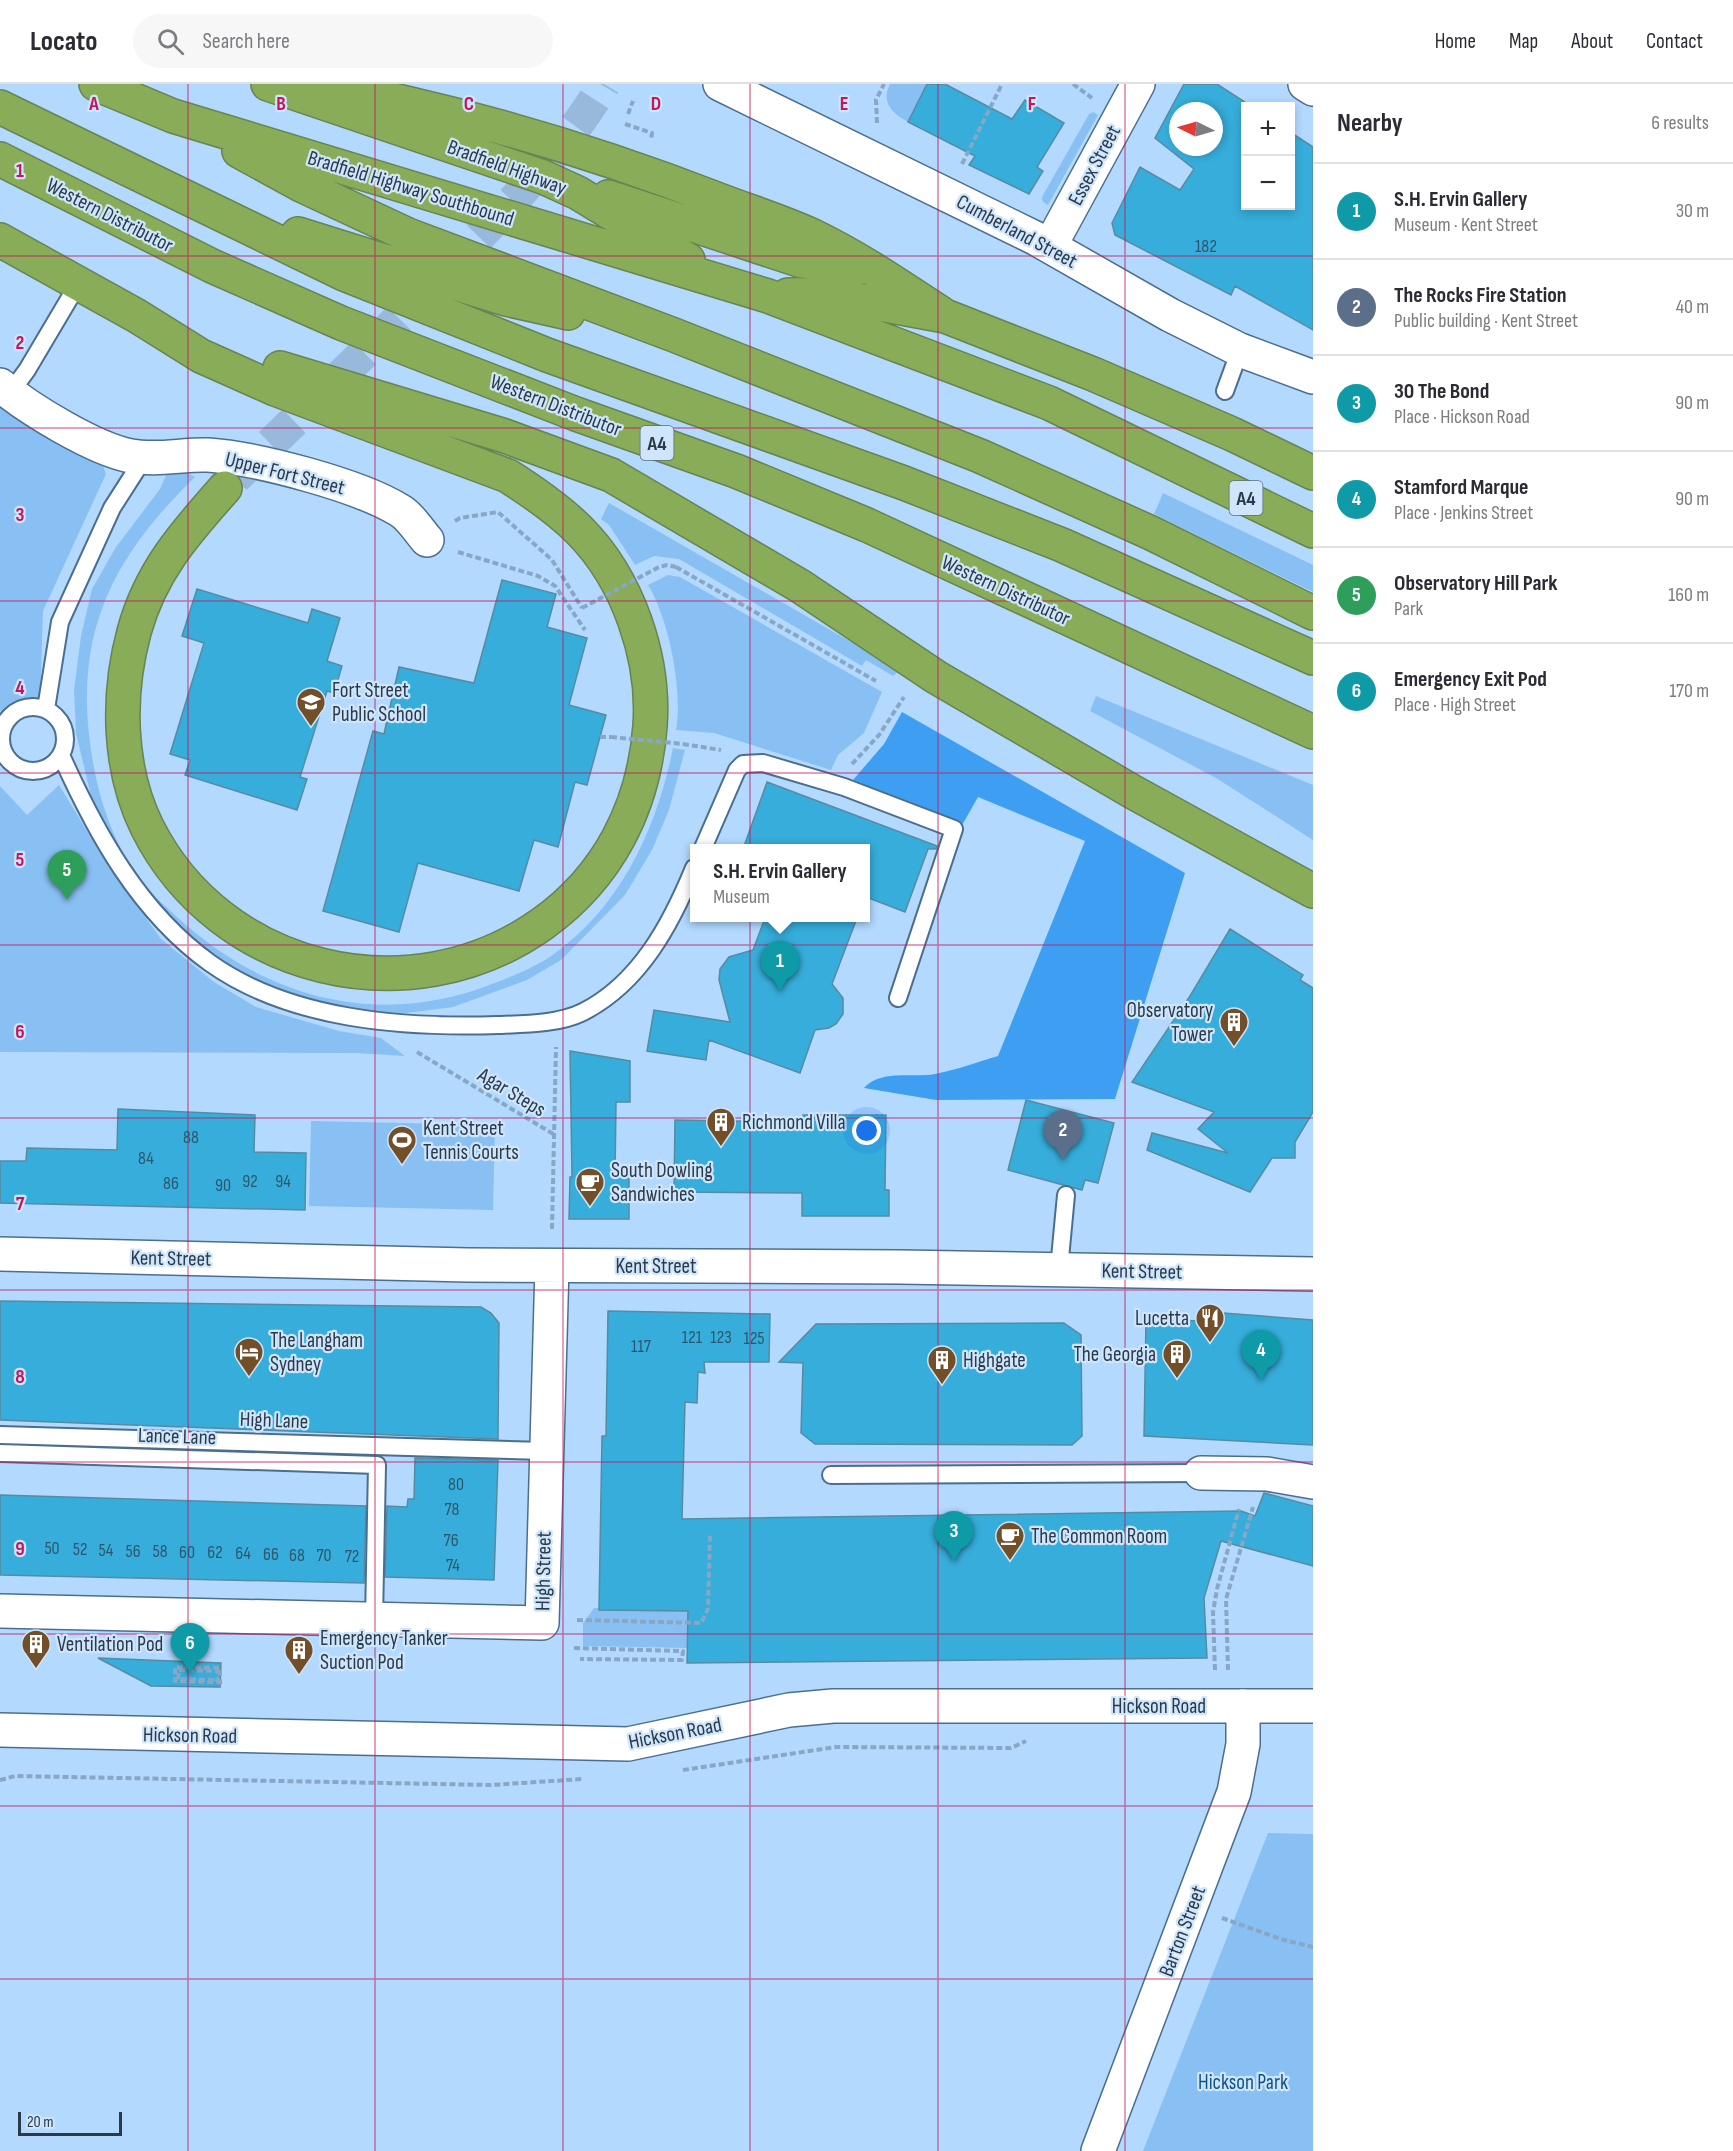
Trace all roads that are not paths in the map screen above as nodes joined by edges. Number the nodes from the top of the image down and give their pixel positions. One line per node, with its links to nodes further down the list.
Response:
1 (96, 84): 9 (highway, Bradfield Highway Southbound)
2 (268, 84): 11 (highway, Bradfield Highway)
3 (316, 84): 15 (highway)
4 (720, 84): 14 (street, Cumberland Street)
5 (1138, 84): 14 (street, Essex Street)
6 (1305, 84): 7 (street)
7 (1313, 89)
8 (0, 107): 12 (highway)
9 (173, 116): 17 (highway, Bradfield Highway Southbound); 21 (highway)
10 (0, 159): 35 (highway, Western Distributor / A4)
11 (543, 177): 15 (highway); 17 (highway, Bradfield Highway)
12 (171, 192): 21 (highway); 33 (highway)
13 (0, 240): 16 (highway)
14 (1050, 246): 22 (street, Cumberland Street)
15 (876, 270): 20 (highway)
16 (78, 284): 19 (highway); 24 (lane)
17 (729, 284): 18 (highway, A4)
18 (768, 296): 20 (highway); 29 (highway, A4)
19 (137, 316): 28 (highway); 31 (highway)
20 (945, 316): 27 (highway)
21 (674, 335): 32 (highway)
22 (1239, 350): 23 (street, Cumberland Street); 25 (lane)
23 (1313, 377)
24 (5, 389): 26 (street, Upper Fort Street)
25 (1225, 391)
26 (144, 458): 30 (street, Upper Fort Street); 34 (lane)
27 (1313, 473)
28 (225, 488)
29 (1313, 531)
30 (427, 540)
31 (800, 586): 39 (highway); 41 (highway)
32 (1313, 613)
33 (1313, 658)
34 (46, 709): 36 (lane); 37 (lane)
35 (1313, 732)
36 (0, 738): 37 (lane)
37 (61, 755): 40 (lane)
38 (705, 844): 42 (lane)
39 (1313, 866)
40 (690, 877)
41 (1313, 891)
42 (897, 998)
43 (1066, 1195): 46 (lane)
44 (0, 1254): 45 (street, Kent Street)
45 (552, 1266): 46 (street, Kent Street); 49 (street, High Street)
46 (1059, 1269): 47 (street, Kent Street)
47 (1313, 1274)
48 (0, 1435): 49 (lane, High Lane)
49 (546, 1451): 55 (street, High Street)
50 (0, 1453): 55 (lane, Lance Lane)
51 (1201, 1473): 52 (lane); 53 (street)
52 (831, 1475)
53 (1313, 1482)
54 (0, 1611): 55 (street, High Street)
55 (374, 1620)
56 (1313, 1706): 57 (street, Hickson Road)
57 (1243, 1707): 58 (street, Hickson Road); 59 (street, Barton Street)
58 (0, 1730)
59 (1098, 2151)

